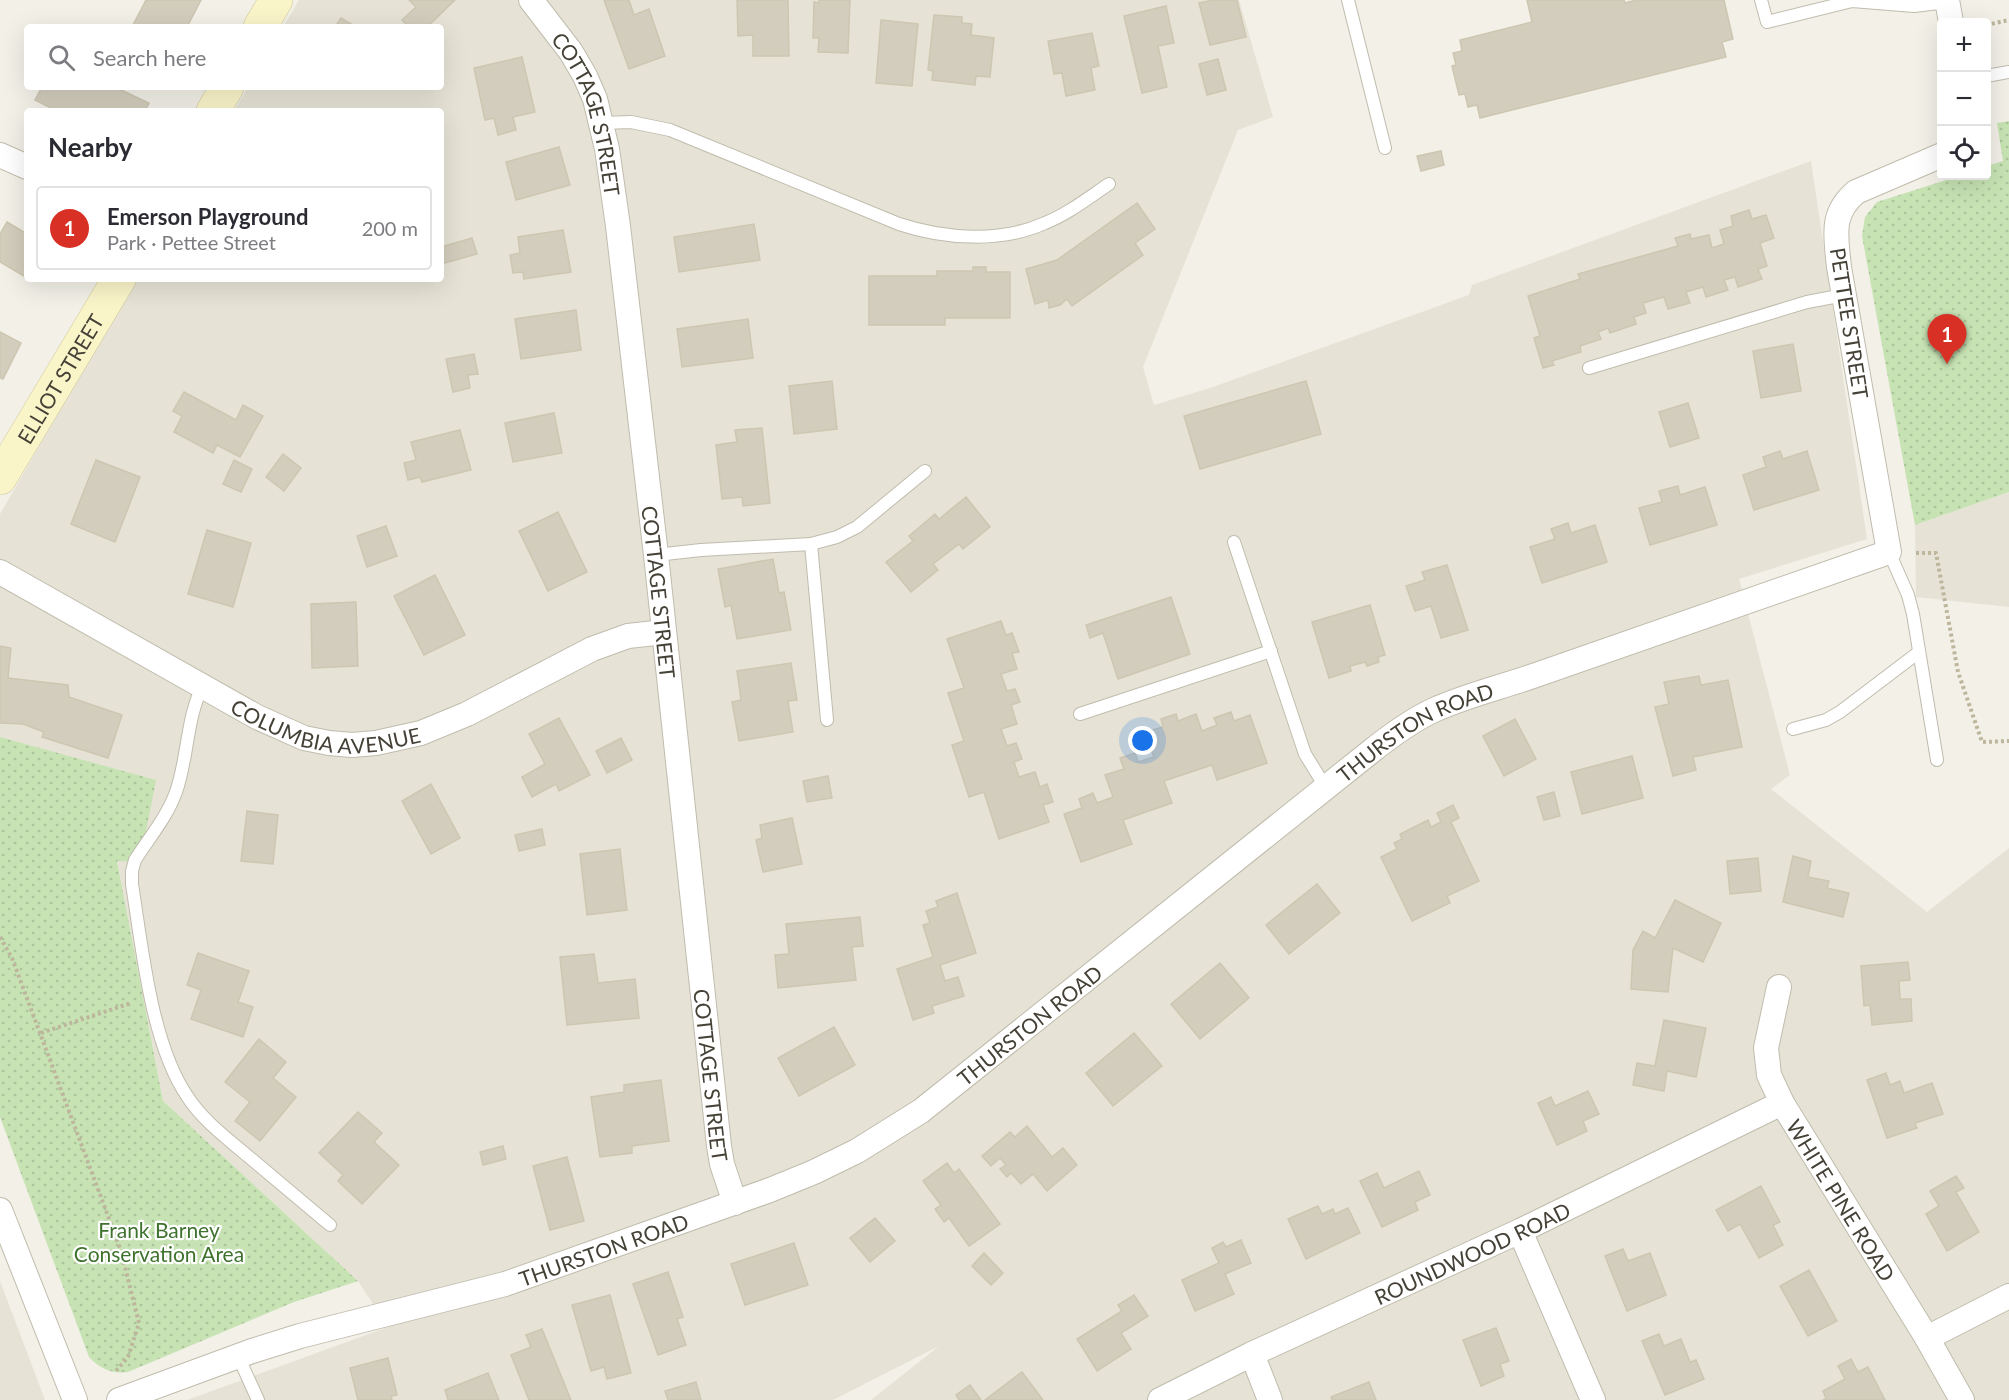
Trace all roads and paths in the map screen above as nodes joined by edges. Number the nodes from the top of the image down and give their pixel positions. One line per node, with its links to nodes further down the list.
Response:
1 (276, 0): 7 (street)
2 (531, 0): 13 (street, COTTAGE STREET)
3 (1348, 0): 14 (lane)
4 (1761, 0): 5 (lane)
5 (1949, 8)
6 (2009, 20): 8 (path)
7 (262, 24)
8 (1991, 24)
9 (2009, 72): 10 (lane)
10 (1991, 75)
11 (225, 90): 12 (street)
12 (215, 108)
13 (602, 123): 18 (lane); 27 (street, COTTAGE STREET)
14 (1385, 148)
15 (0, 154): 17 (street)
16 (1937, 157): 20 (street, PETTEE STREET)
17 (24, 166)
18 (1109, 184)
19 (117, 282): 23 (street, ELLIOT STREET)
20 (1844, 295): 21 (lane); 26 (street, PETTEE STREET)
21 (1589, 368)
22 (925, 471): 25 (lane)
23 (0, 478)
24 (1234, 542): 30 (lane)
25 (811, 544): 27 (lane); 34 (lane)
26 (1889, 552): 31 (lane); 36 (path); 38 (street, THURSTON ROAD)
27 (657, 555): 29 (street, COTTAGE STREET)
28 (0, 572): 32 (street, COLUMBIA AVENUE)
29 (664, 632): 32 (street, COLUMBIA AVENUE); 44 (street, COTTAGE STREET)
30 (1271, 651): 33 (lane); 38 (lane)
31 (1919, 652): 35 (lane); 37 (lane)
32 (202, 687): 41 (lane)
33 (1080, 714)
34 (827, 720)
35 (1793, 729)
36 (2009, 741)
37 (1937, 760)
38 (1326, 788): 44 (street, THURSTON ROAD)
39 (0, 937): 42 (path)
40 (1779, 987): 43 (street, WHITE PINE ROAD)
41 (151, 997): 42 (path); 46 (lane)
42 (41, 1033): 52 (path)
43 (1782, 1103): 47 (street, ROUNDWOOD ROAD); 49 (street, WHITE PINE ROAD)
44 (735, 1203): 51 (street, THURSTON ROAD)
45 (0, 1210): 53 (street)
46 (330, 1225)
47 (1520, 1231): 50 (street, ROUNDWOOD ROAD); 58 (street)
48 (2009, 1296): 49 (street)
49 (1927, 1338): 59 (street, WHITE PINE ROAD)
50 (1252, 1354): 56 (street, ROUNDWOOD ROAD); 57 (street)
51 (238, 1356): 54 (street, THURSTON ROAD); 55 (lane)
52 (113, 1374)
53 (75, 1400)
54 (119, 1400)
55 (258, 1400)
56 (1160, 1400)
57 (1270, 1400)
58 (1593, 1400)
59 (1962, 1400)

